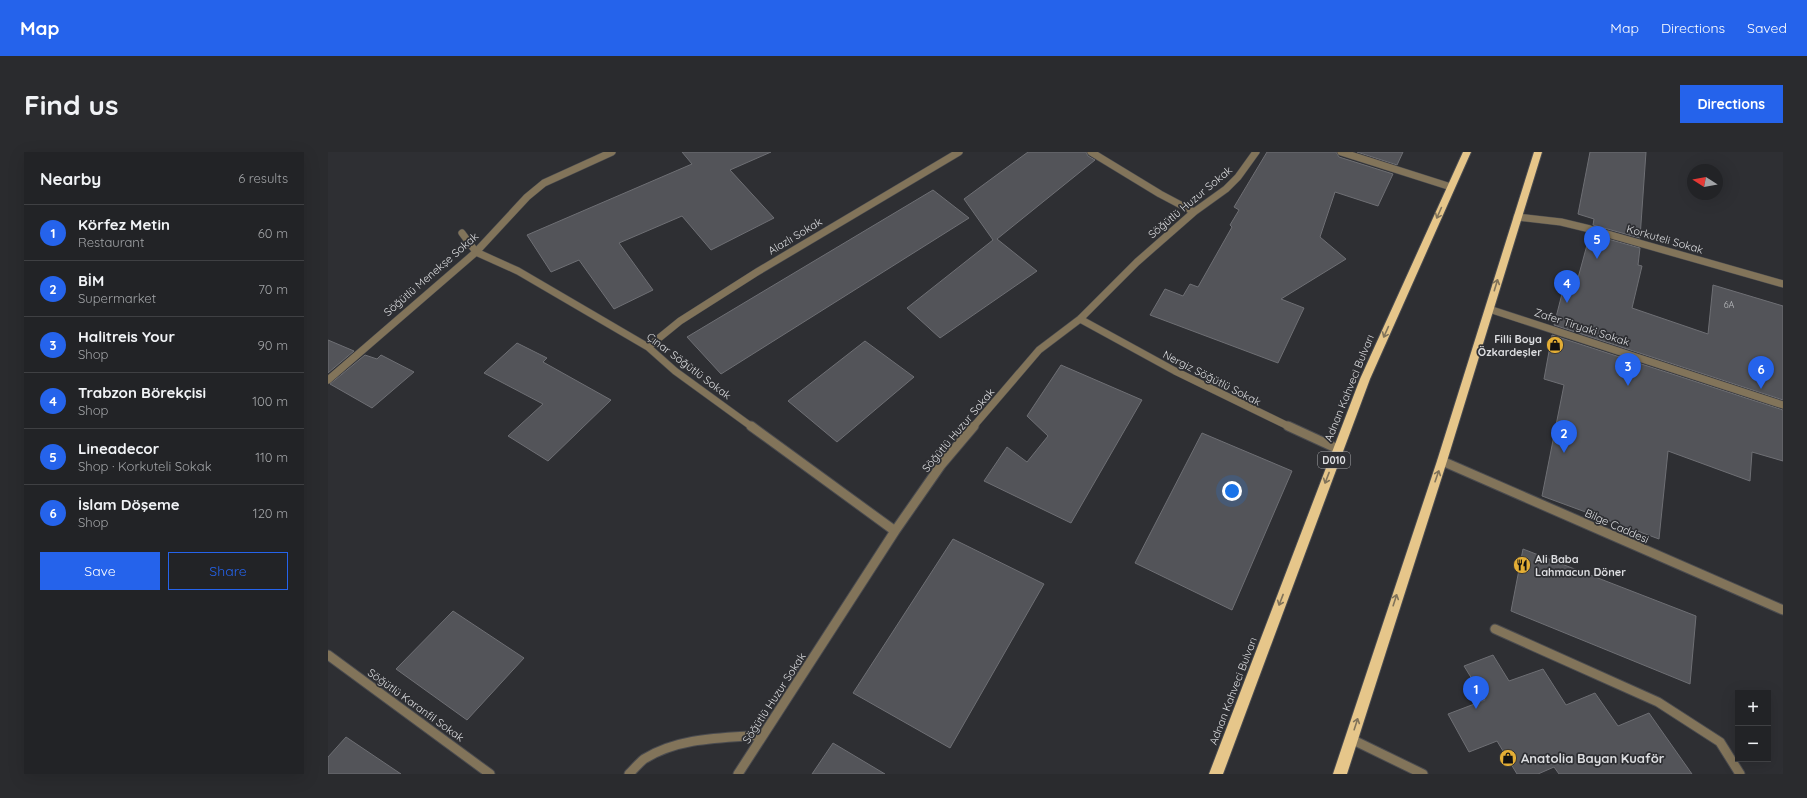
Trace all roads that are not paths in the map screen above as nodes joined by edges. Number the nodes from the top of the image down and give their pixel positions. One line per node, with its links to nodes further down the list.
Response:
1 (612, 152): 12 (street, Söğütlü Menekşe Sokak)
2 (960, 152): 16 (street, Alazlı Sokak)
3 (1091, 152): 9 (street)
4 (1256, 152): 9 (street, Söğütlü Huzur Sokak)
5 (1341, 152): 8 (street)
6 (1467, 152): 8 (highway, Adnan Kahveci Bulvarı / D010)
7 (1538, 152): 10 (highway)
8 (1451, 187): 19 (highway, Adnan Kahveci Bulvarı / D010, one-way to 19)
9 (1194, 212): 15 (street, Söğütlü Huzur Sokak)
10 (1517, 217): 13 (street, Korkuteli Sokak); 14 (highway, one-way to 10)
11 (462, 233): 12 (street, Çınar Söğütlü Sokak)
12 (476, 252): 16 (street, Çınar Söğütlü Sokak); 17 (street, Söğütlü Menekşe Sokak)
13 (1783, 284)
14 (1489, 309): 18 (street, Zafer Tiryaki Sokak); 20 (highway)
15 (1080, 319): 19 (street, Nergiz Söğütlü Sokak); 21 (street, Söğütlü Huzur Sokak)
16 (648, 347): 21 (street, Çınar Söğütlü Sokak)
17 (328, 380)
18 (1783, 405)
19 (1338, 450): 30 (highway, Adnan Kahveci Bulvarı / D010, one-way to 30)
20 (1442, 462): 22 (street, Bilge Caddesi); 26 (highway, one-way to 20)
21 (895, 531): 25 (street, Söğütlü Huzur Sokak)
22 (1783, 610)
23 (1495, 628): 33 (street)
24 (328, 655): 27 (street, Söğütlü Karanfil Sokak)
25 (762, 735): 28 (street); 29 (street, Söğütlü Huzur Sokak)
26 (1351, 739): 31 (highway); 32 (street)
27 (490, 774)
28 (628, 774)
29 (738, 774)
30 (1216, 774)
31 (1340, 774)
32 (1423, 774)
33 (1740, 774)

